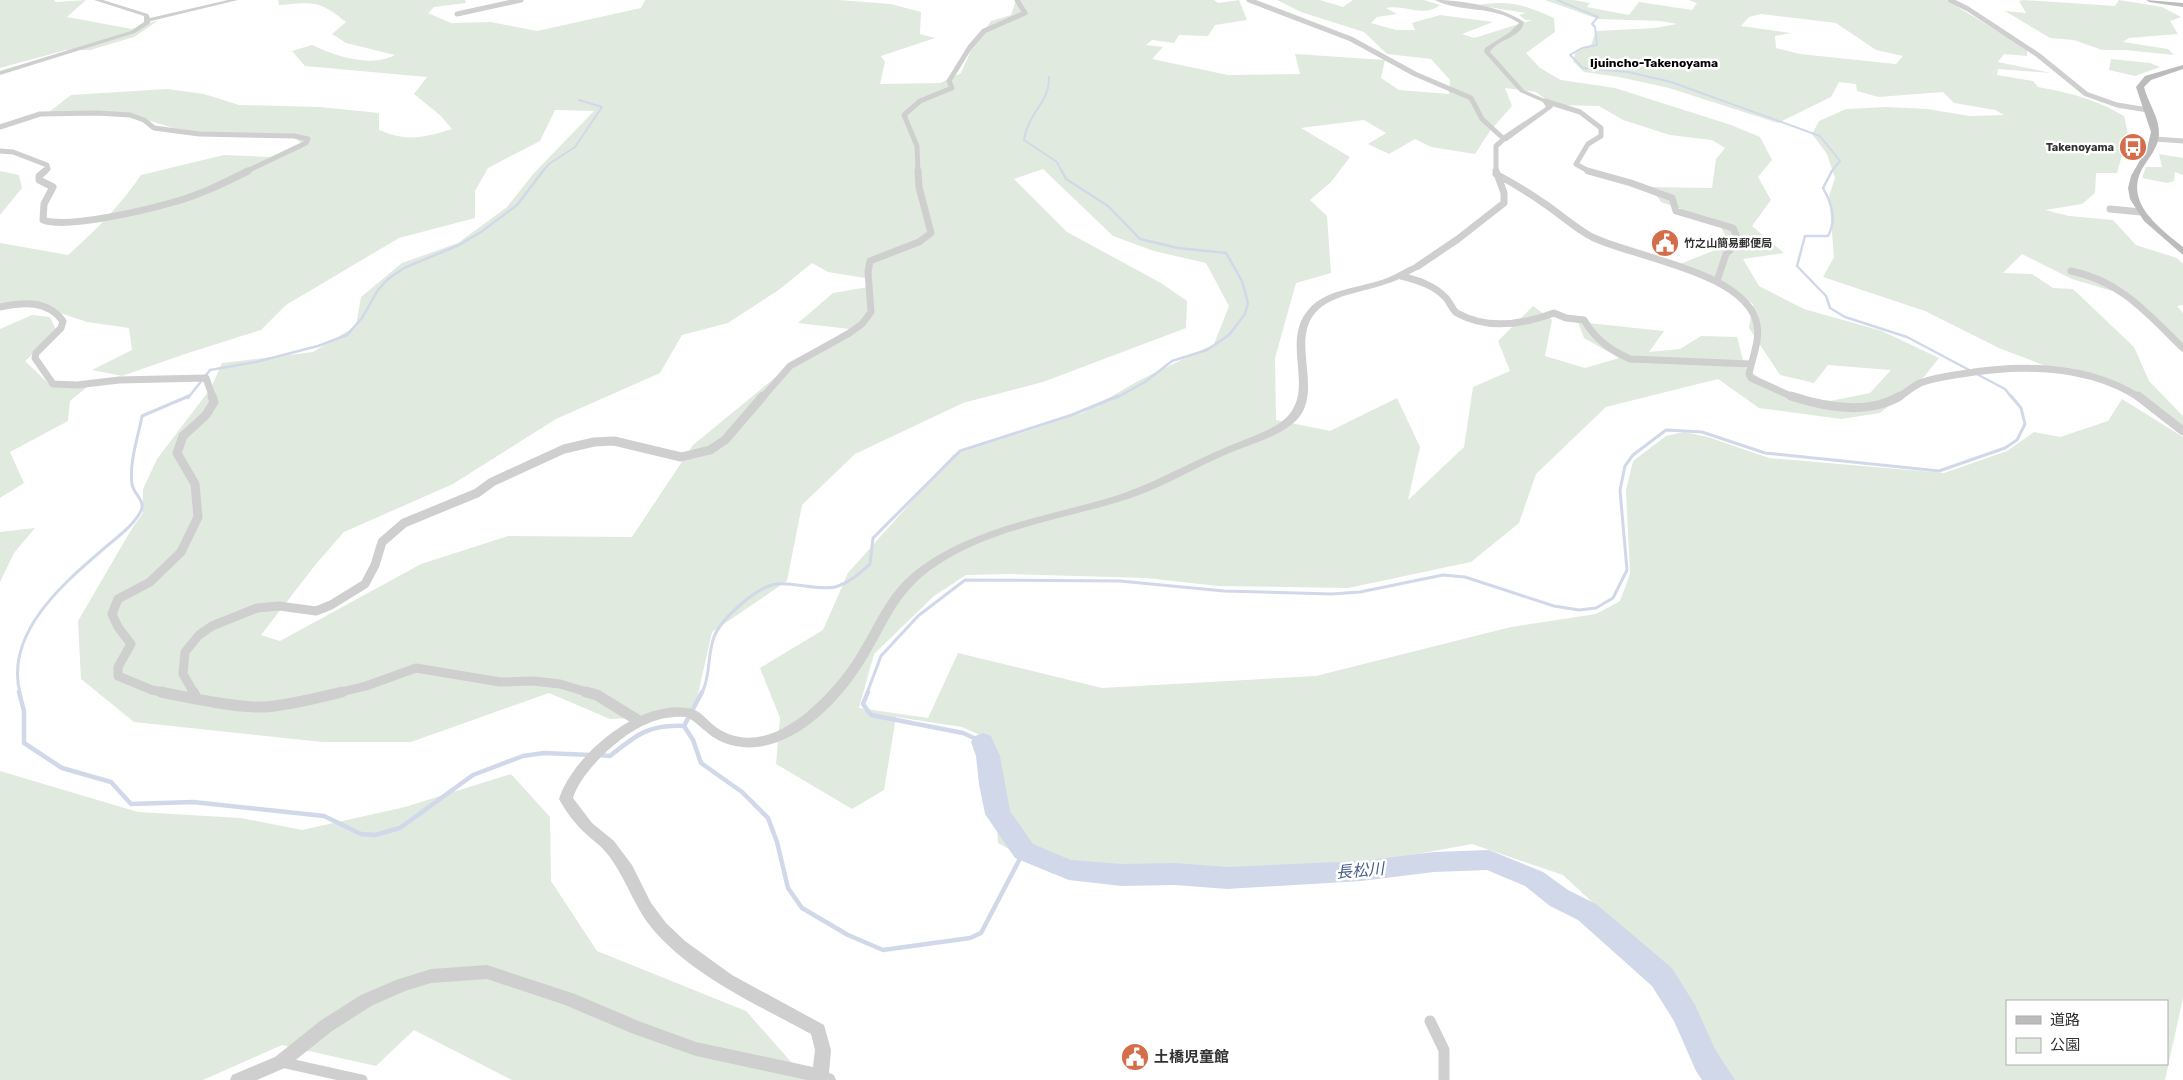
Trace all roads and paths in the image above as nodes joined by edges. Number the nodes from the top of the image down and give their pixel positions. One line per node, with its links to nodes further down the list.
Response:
1 (97, 0): 11 (street)
2 (235, 0): 11 (street)
3 (521, 0): 10 (street)
4 (1016, 0): 33 (street)
5 (1249, 0): 18 (street)
6 (1438, 0): 14 (street)
7 (1950, 0): 15 (street)
8 (2149, 0): 9 (main road)
9 (2183, 5)
10 (457, 14)
11 (148, 20): 13 (street)
12 (2183, 67): 15 (main road)
13 (2, 71)
14 (1545, 100): 18 (street); 28 (street)
15 (2148, 110): 17 (main road)
16 (0, 127): 20 (street)
17 (2154, 139): 19 (street); 23 (main road)
18 (1504, 140): 21 (street)
19 (2183, 141)
20 (0, 151)
21 (1496, 174): 25 (street); 28 (street)
22 (2110, 209): 23 (street)
23 (2141, 212): 24 (main road)
24 (2183, 252)
25 (1418, 266): 27 (street)
26 (2071, 271): 30 (street)
27 (1401, 276): 31 (street); 34 (street)
28 (1717, 281): 31 (street)
29 (0, 307): 33 (street)
30 (2183, 348)
31 (1750, 364): 32 (street)
32 (2183, 431)
33 (197, 699): 34 (street)
34 (639, 721): 37 (street)
35 (1430, 1021): 40 (street)
36 (281, 1062): 37 (street); 38 (street); 39 (street)
37 (824, 1078)
38 (238, 1080)
39 (362, 1080)
40 (1444, 1080)

